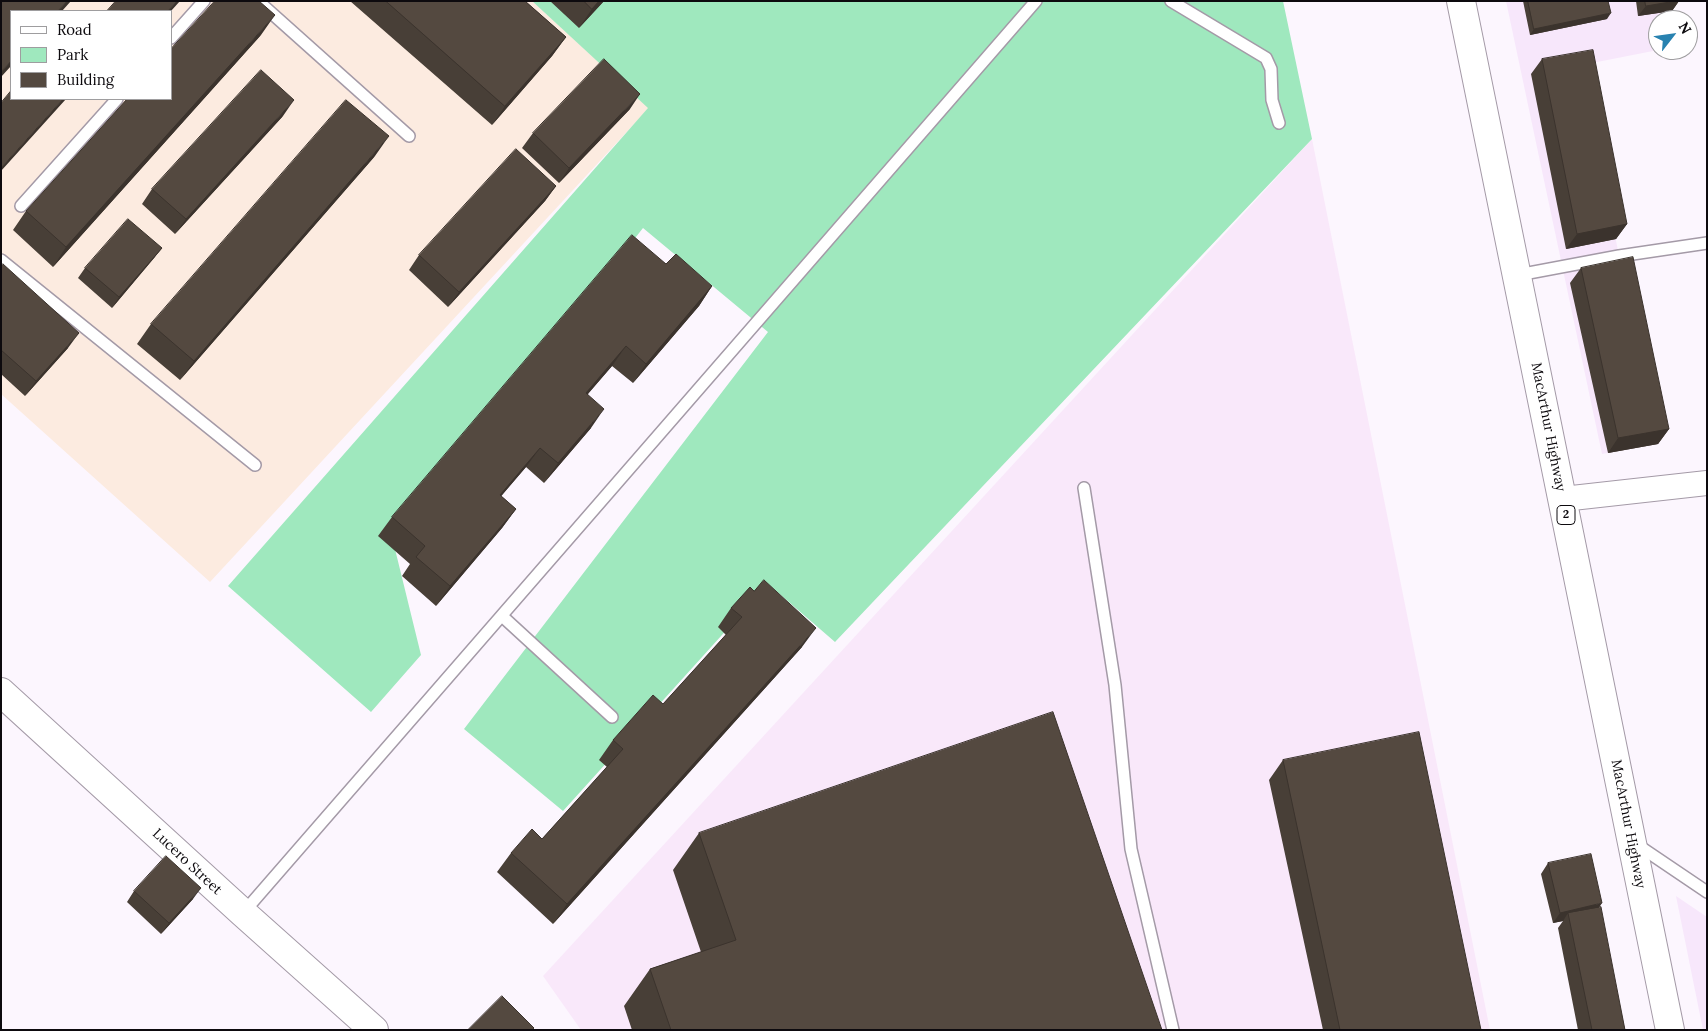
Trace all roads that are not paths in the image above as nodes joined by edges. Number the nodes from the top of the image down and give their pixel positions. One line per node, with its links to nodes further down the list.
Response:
1 (204, 1): 6 (lane)
2 (258, 1): 9 (lane)
3 (1036, 1): 18 (lane)
4 (1171, 1): 8 (lane)
5 (1461, 1): 13 (main road, MacArthur Highway / 2)
6 (172, 37)
7 (116, 100): 10 (lane)
8 (1279, 123)
9 (409, 136)
10 (21, 206)
11 (1707, 243): 13 (lane)
12 (1, 260): 14 (lane)
13 (1518, 275): 17 (main road, MacArthur Highway / 2)
14 (255, 465)
15 (1707, 483): 17 (street)
16 (1084, 488): 25 (lane)
17 (1563, 499): 21 (main road, MacArthur Highway / 2)
18 (502, 616): 20 (lane); 23 (lane)
19 (1, 692): 23 (main road, Lucero Street)
20 (612, 717)
21 (1631, 841): 22 (lane); 26 (main road, MacArthur Highway / 2)
22 (1707, 892)
23 (243, 913): 24 (main road, Lucero Street)
24 (374, 1030)
25 (1173, 1030)
26 (1670, 1030)

